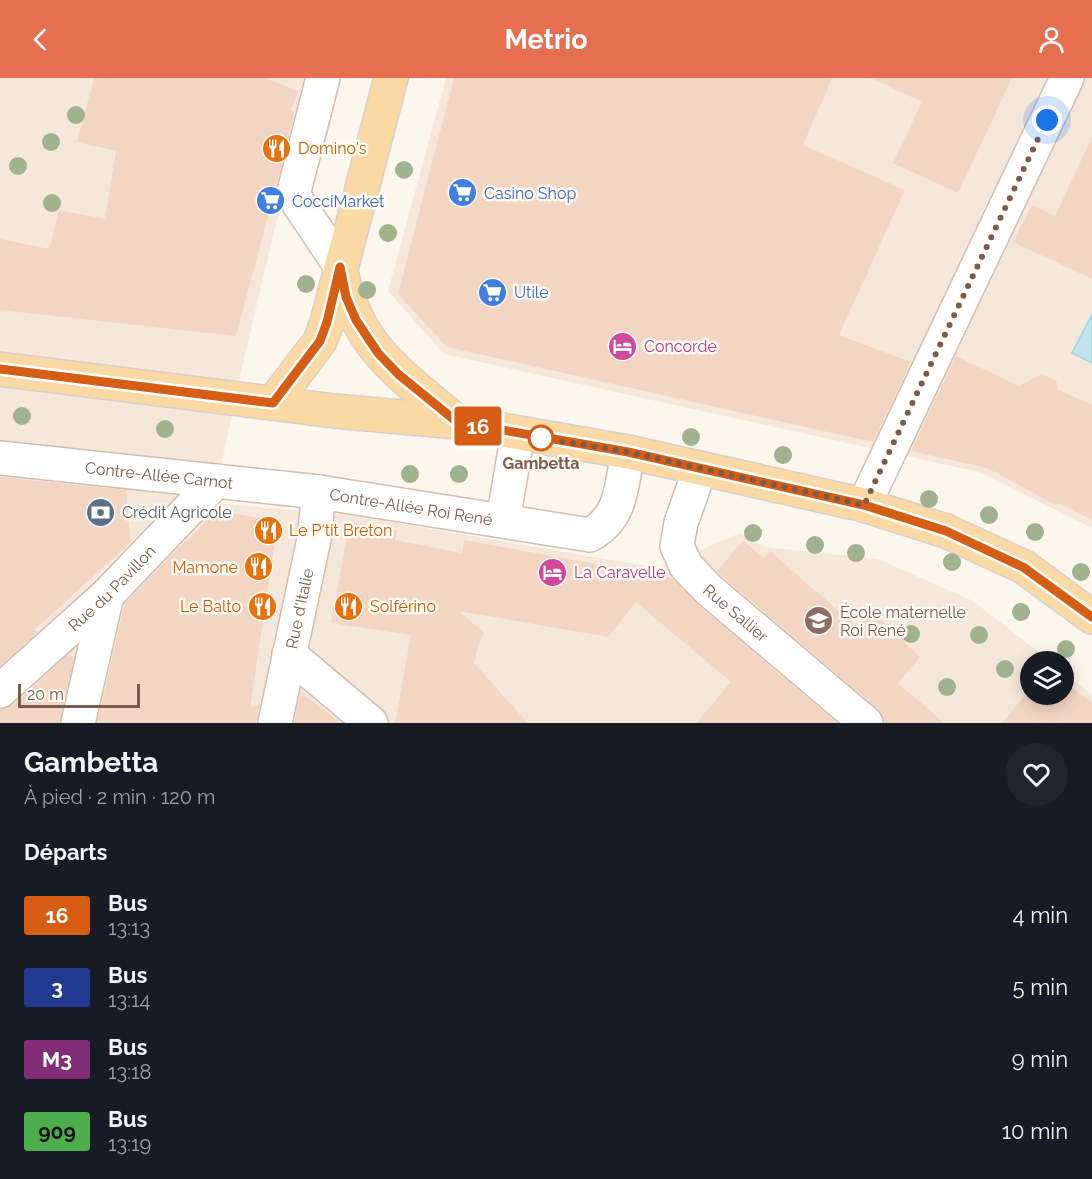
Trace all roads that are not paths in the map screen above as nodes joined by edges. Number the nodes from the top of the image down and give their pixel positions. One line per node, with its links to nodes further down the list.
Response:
1 (323, 78): 4 (street)
2 (391, 78): 4 (main road)
3 (1067, 78): 14 (street)
4 (340, 267): 6 (main road); 7 (main road)
5 (0, 369): 6 (main road)
6 (273, 403): 7 (main road)
7 (457, 422): 8 (main road)
8 (518, 433): 9 (main road); 15 (street, Contre-Allée Roi René)
9 (628, 452): 11 (main road); 15 (street, Contre-Allée Roi René)
10 (0, 458): 12 (street, Contre-Allée Carnot)
11 (700, 469): 14 (main road); 23 (street, Rue Sallier)
12 (216, 481): 13 (street, Contre-Allée Carnot); 16 (street, Rue du Pavillon)
13 (319, 492): 15 (street, Contre-Allée Roi René); 18 (street, Rue d'Italie)
14 (864, 505): 17 (main road)
15 (503, 520)
16 (107, 595): 19 (street, Rue du Pavillon); 20 (street)
17 (1092, 617)
18 (290, 654): 21 (street, Rue d'Italie); 22 (street)
19 (0, 691)
20 (78, 723)
21 (275, 723)
22 (371, 723)
23 (866, 723)

